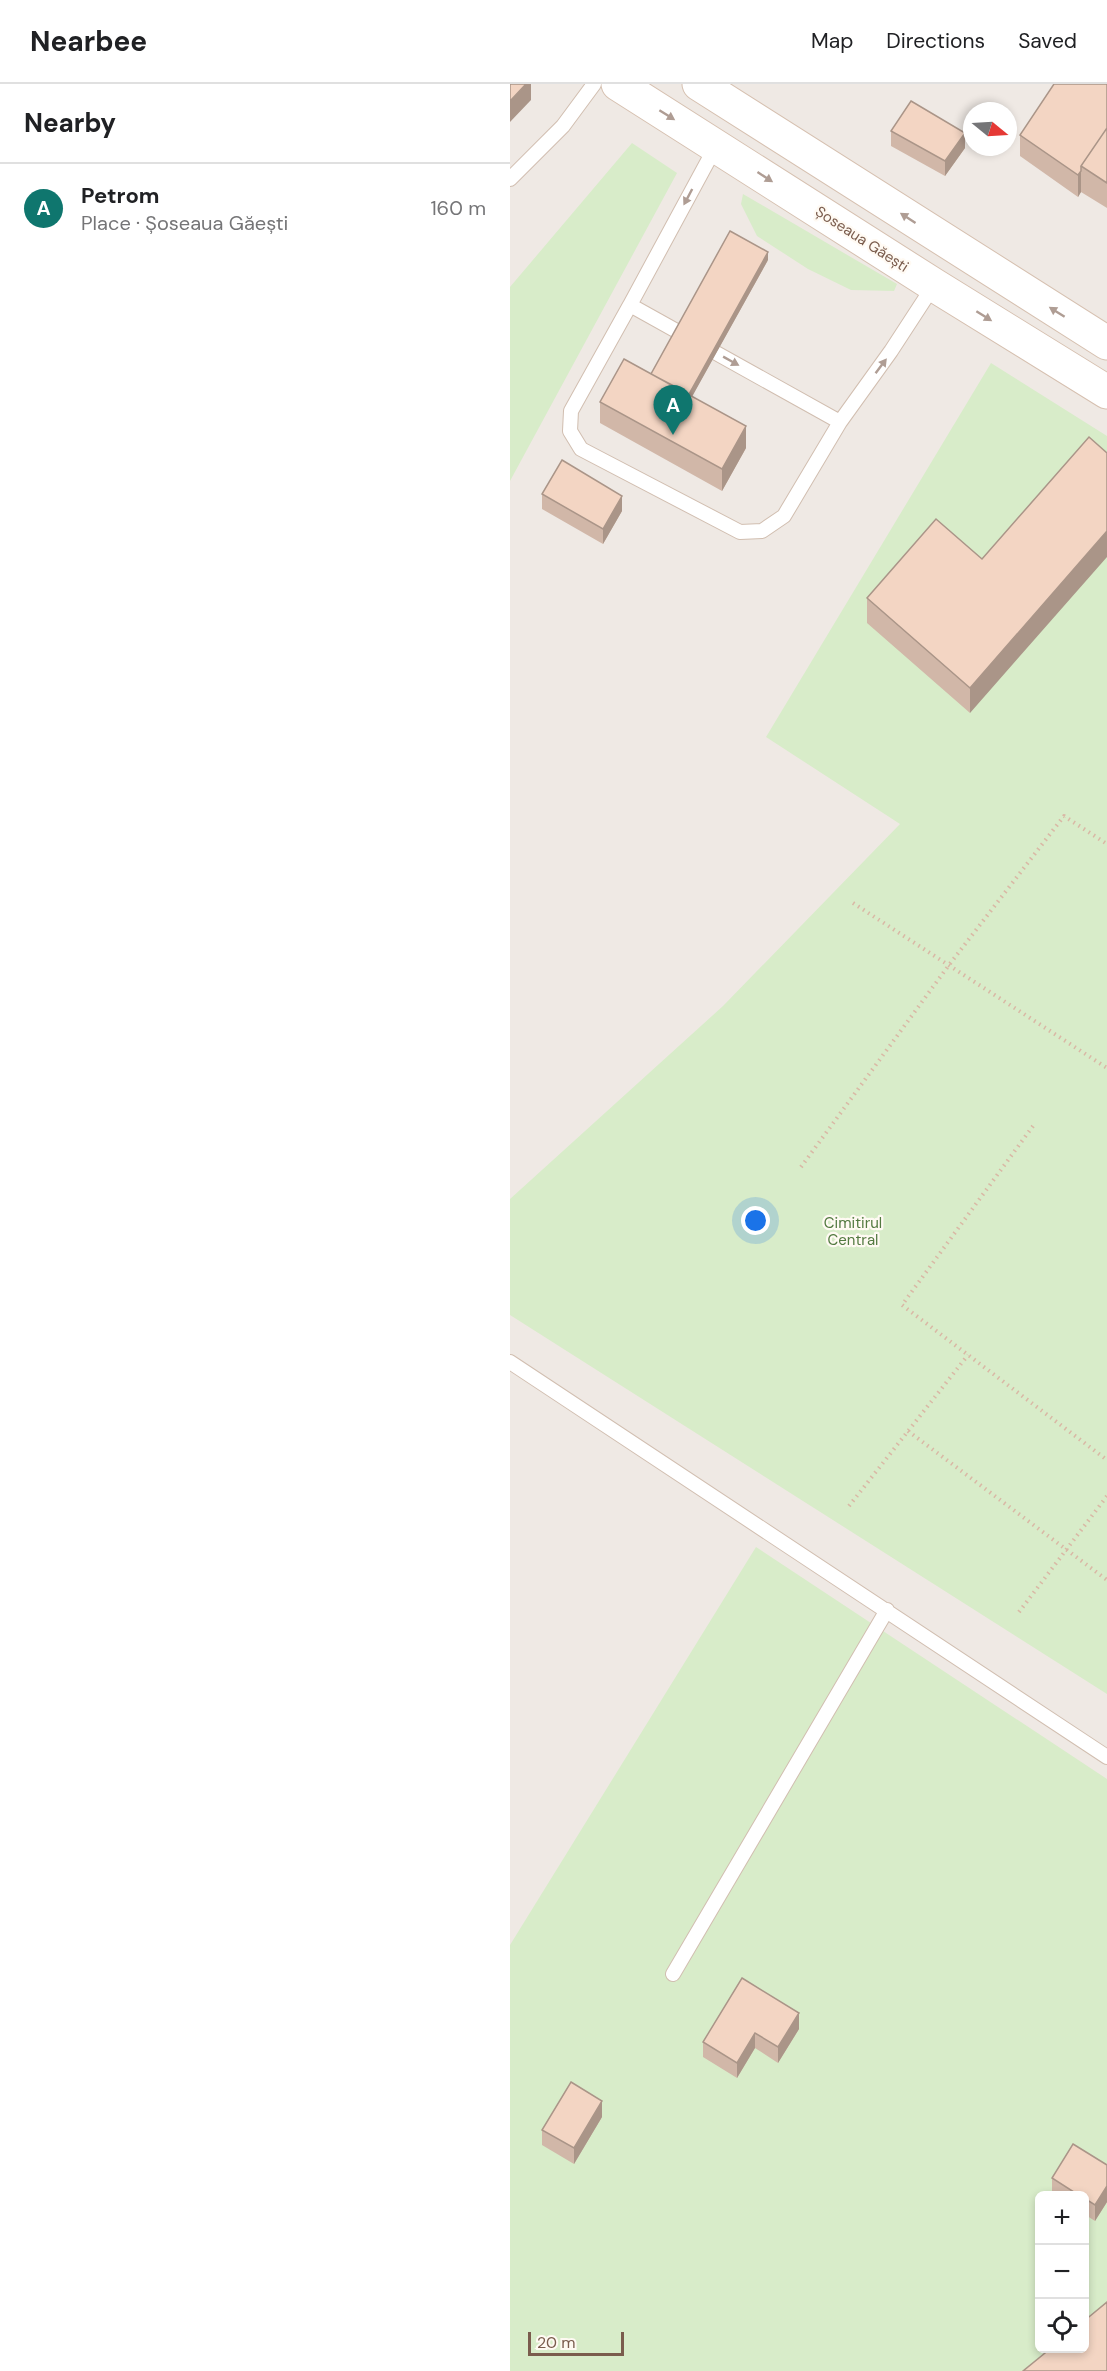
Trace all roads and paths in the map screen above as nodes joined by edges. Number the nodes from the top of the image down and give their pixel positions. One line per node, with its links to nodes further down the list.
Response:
1 (594, 84): 6 (lane)
2 (618, 84): 5 (main road, Șoseaua Găești, one-way to 5)
3 (699, 84): 4 (main road)
4 (740, 110): 5 (main road); 7 (main road, one-way to 4)
5 (716, 146): 8 (main road, Șoseaua Găești, one-way to 8); 9 (lane, one-way to 9)
6 (511, 177)
7 (958, 249): 8 (main road); 10 (main road, one-way to 7)
8 (934, 285): 11 (main road, Șoseaua Găești, one-way to 11); 12 (lane, one-way to 8)
9 (630, 305): 12 (lane, one-way to 12); 12 (lane)
10 (1107, 343)
11 (1107, 392)
12 (840, 422)
13 (1107, 844): 15 (path)
14 (853, 903): 15 (path)
15 (949, 965): 16 (path); 18 (path)
16 (1107, 1068)
17 (1033, 1125): 19 (path)
18 (801, 1167)
19 (968, 1355): 21 (path); 22 (path)
20 (510, 1362): 27 (lane)
21 (908, 1431): 24 (path); 25 (path)
22 (1107, 1460)
23 (1107, 1496): 25 (path)
24 (849, 1506)
25 (1066, 1551): 26 (path); 28 (path)
26 (1107, 1580)
27 (887, 1610): 29 (lane); 30 (lane)
28 (1019, 1612)
29 (1107, 1757)
30 (673, 1974)

